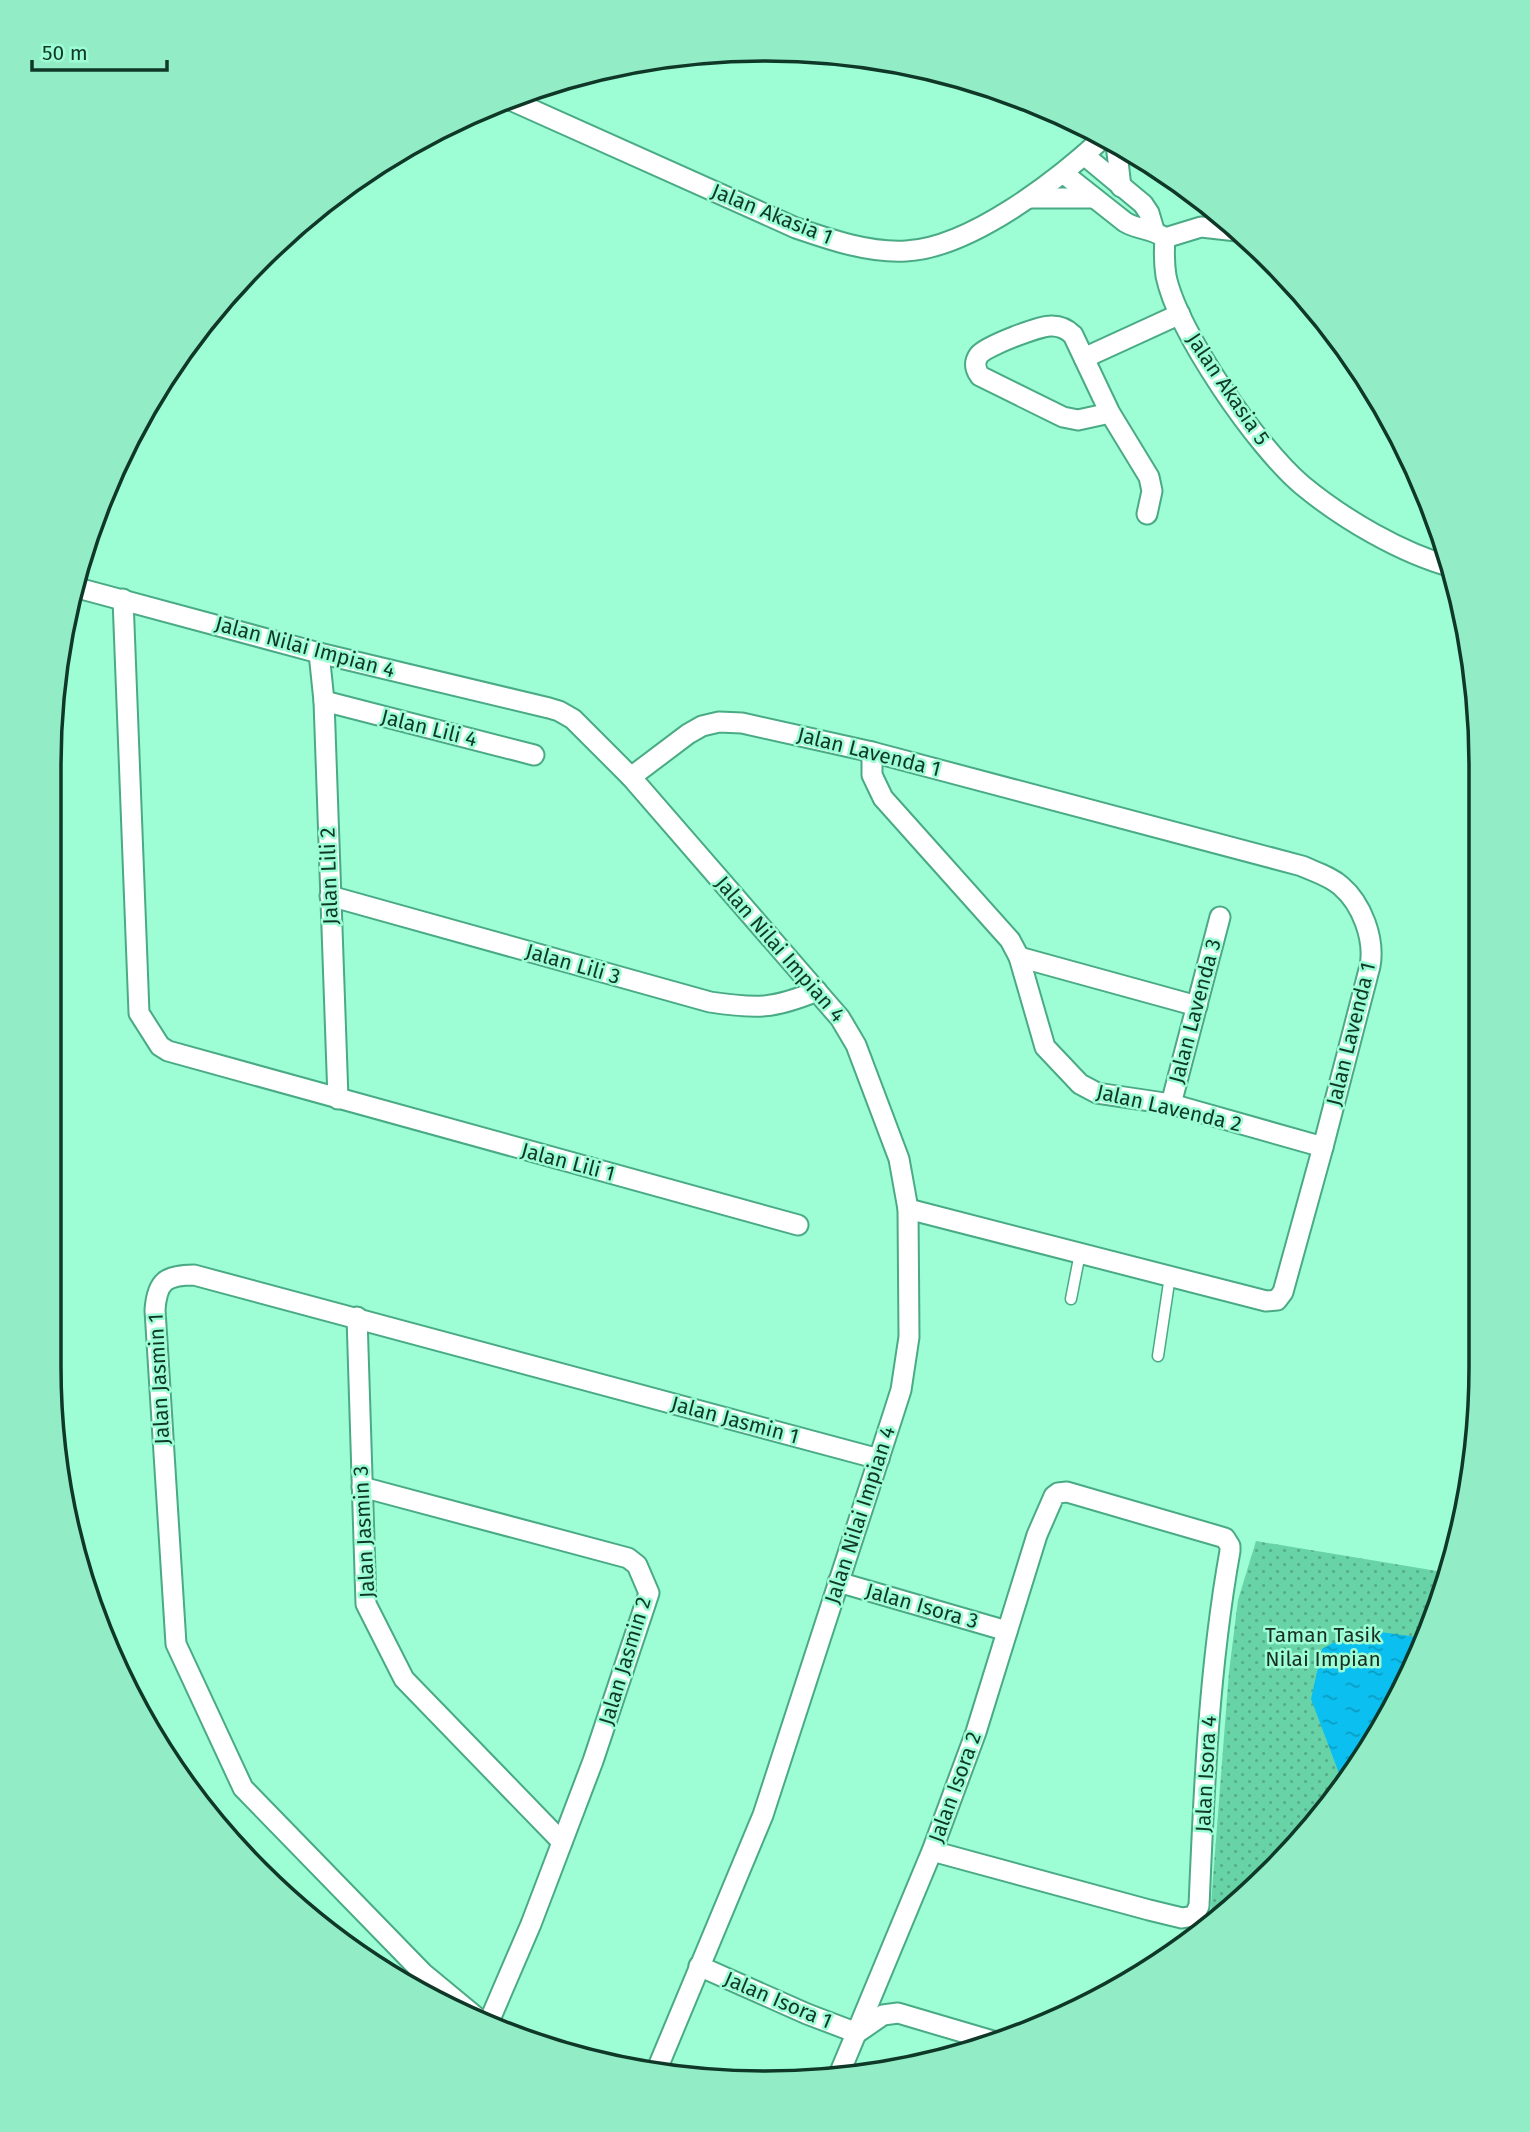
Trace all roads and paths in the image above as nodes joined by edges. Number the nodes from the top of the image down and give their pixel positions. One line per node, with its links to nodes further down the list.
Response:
1 (522, 105): 7 (street, Jalan Akasia 1)
2 (1095, 144): 3 (street, Jalan Akasia 1)
3 (1084, 155): 5 (street, Jalan Akasia 1); 6 (street)
4 (1117, 156): 6 (street)
5 (1063, 173): 7 (street, Jalan Akasia 1); 8 (street)
6 (1121, 187): 10 (street)
7 (1027, 198): 8 (street)
8 (1094, 198): 10 (street)
9 (1221, 229): 10 (street)
10 (1160, 234): 11 (street, Jalan Akasia 5)
11 (1180, 314): 12 (street); 15 (street, Jalan Akasia 5)
12 (1084, 358): 13 (street); 13 (street)
13 (1110, 413): 14 (street)
14 (1147, 514)
15 (1438, 562)
16 (84, 589): 17 (street, Jalan Nilai Impian 4)
17 (123, 599): 18 (street, Jalan Nilai Impian 4); 28 (street, Jalan Lili 1)
18 (320, 653): 19 (street, Jalan Lili 2); 22 (street, Jalan Nilai Impian 4)
19 (324, 701): 21 (street, Jalan Lili 4); 23 (street, Jalan Lili 2)
20 (872, 752): 22 (street, Jalan Lavenda 1); 25 (street, Jalan Lavenda 2); 30 (street, Jalan Lavenda 1)
21 (534, 755)
22 (631, 777): 26 (street, Jalan Nilai Impian 4)
23 (330, 896): 26 (street, Jalan Lili 3); 28 (street, Jalan Lili 2)
24 (1220, 917): 27 (street, Jalan Lavenda 3)
25 (1018, 957): 27 (street); 29 (street, Jalan Lavenda 2)
26 (817, 991): 31 (street, Jalan Nilai Impian 4)
27 (1197, 1006): 29 (street, Jalan Lavenda 3)
28 (338, 1099): 32 (street, Jalan Lili 1)
29 (1171, 1104): 30 (street, Jalan Lavenda 2)
30 (1324, 1147): 34 (street, Jalan Lavenda 1)
31 (908, 1209): 33 (street, Jalan Lavenda 1); 38 (street, Jalan Nilai Impian 4)
32 (798, 1225)
33 (1080, 1253): 34 (street, Jalan Lavenda 1); 35 (lane)
34 (1170, 1276): 37 (lane)
35 (1071, 1299)
36 (356, 1317): 38 (street, Jalan Jasmin 1); 39 (street, Jalan Jasmin 3); 46 (street, Jalan Jasmin 1)
37 (1158, 1356)
38 (879, 1459): 41 (street, Jalan Nilai Impian 4)
39 (362, 1487): 43 (street, Jalan Jasmin 3); 43 (street, Jalan Jasmin 2)
40 (1058, 1493): 42 (street, Jalan Isora 2); 44 (street, Jalan Isora 4)
41 (838, 1582): 42 (street, Jalan Isora 3); 45 (street, Jalan Nilai Impian 4)
42 (1007, 1631): 44 (street, Jalan Isora 2)
43 (562, 1842): 47 (street, Jalan Jasmin 2)
44 (932, 1850): 48 (street, Jalan Isora 2)
45 (699, 1966): 48 (street, Jalan Isora 1); 50 (street, Jalan Nilai Impian 4)
46 (452, 1997)
47 (492, 2015)
48 (857, 2033): 49 (street); 51 (street, Jalan Isora 2)
49 (979, 2037)
50 (660, 2063)
51 (843, 2066)

